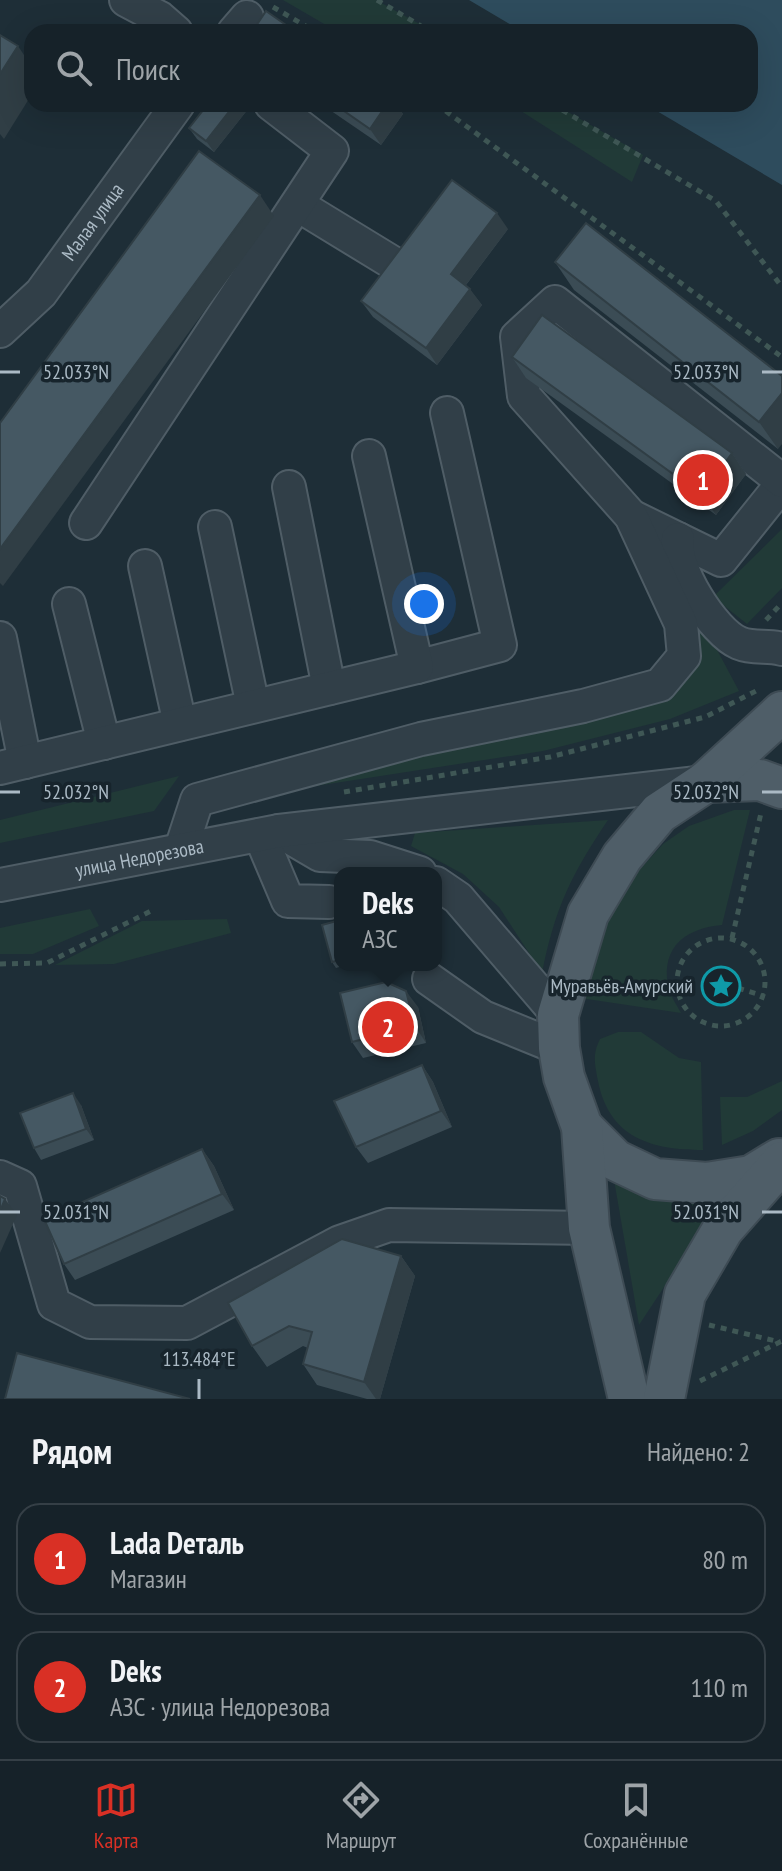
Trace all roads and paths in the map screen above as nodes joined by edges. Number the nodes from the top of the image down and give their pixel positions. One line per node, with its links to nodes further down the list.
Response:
1 (126, 0): 4 (street)
2 (377, 0): 6 (path)
3 (248, 16): 5 (path)
4 (167, 24)
5 (282, 24)
6 (418, 24)
7 (172, 112): 14 (street, Малая улица)
8 (281, 112): 11 (street)
9 (447, 112): 15 (path)
10 (566, 112): 13 (path)
11 (298, 205): 12 (street); 21 (street)
12 (393, 263)
13 (782, 287)
14 (0, 331)
15 (782, 357)
16 (447, 413): 28 (street)
17 (369, 456): 28 (street)
18 (782, 483): 20 (street); 23 (street)
19 (289, 487): 29 (street)
20 (631, 516): 23 (street); 39 (street)
21 (86, 523)
22 (215, 527): 31 (street)
23 (678, 539): 27 (street)
24 (145, 566): 32 (street)
25 (69, 604): 33 (street)
26 (0, 638): 34 (street)
27 (782, 649)
28 (417, 667): 29 (street)
29 (329, 688): 31 (street)
30 (774, 699): 35 (main road); 36 (path)
31 (253, 706): 32 (street)
32 (180, 724): 33 (street)
33 (104, 743): 34 (street)
34 (12, 765)
35 (706, 782): 37 (main road); 38 (street, улица Недорезова); 50 (main road)
36 (338, 793)
37 (772, 800): 45 (path)
38 (269, 833): 39 (street, улица Недорезова); 40 (street); 43 (street)
39 (181, 849): 41 (street, улица Недорезова)
40 (401, 867)
41 (0, 885)
42 (442, 887): 50 (street)
43 (329, 902)
44 (155, 909): 46 (path)
45 (732, 938): 49 (path); 49 (path)
46 (0, 964)
47 (429, 979): 50 (street)
48 (738, 988): 49 (path)
49 (764, 996)
50 (559, 1031): 51 (main road)
51 (582, 1127): 52 (main road); 54 (main road)
52 (782, 1160): 59 (main road)
53 (0, 1177): 54 (street)
54 (589, 1228): 58 (main road)
55 (712, 1312): 56 (path)
56 (781, 1342): 57 (path)
57 (694, 1371)
58 (629, 1399)
59 (664, 1399)

